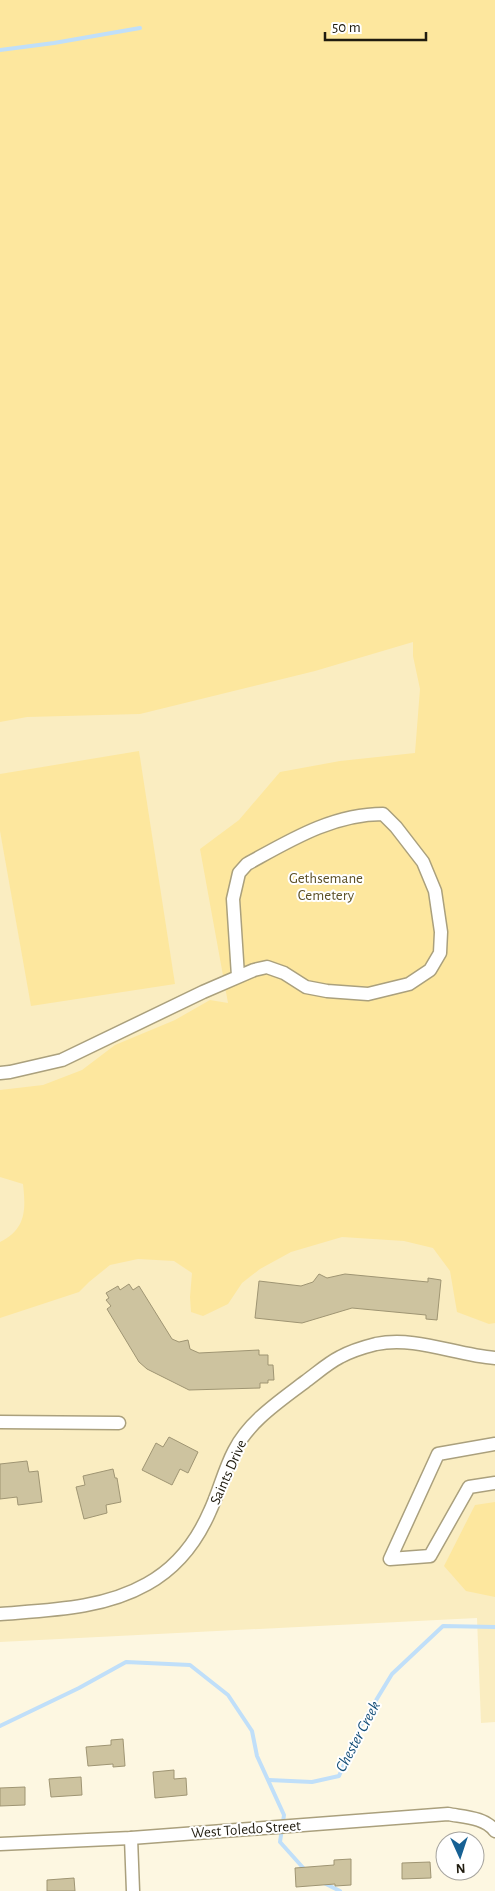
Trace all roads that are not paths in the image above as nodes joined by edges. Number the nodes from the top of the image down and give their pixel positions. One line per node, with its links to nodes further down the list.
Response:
1 (238, 976): 1 (street); 2 (street)
2 (0, 1073)
3 (495, 1358): 8 (street, Saints Drive)
4 (0, 1422): 5 (street)
5 (119, 1423)
6 (495, 1444): 7 (street)
7 (495, 1483)
8 (0, 1614)
9 (493, 1828): 10 (street, West Toledo Street)
10 (131, 1838): 11 (street, West Toledo Street); 12 (street)
11 (0, 1844)
12 (134, 1891)

